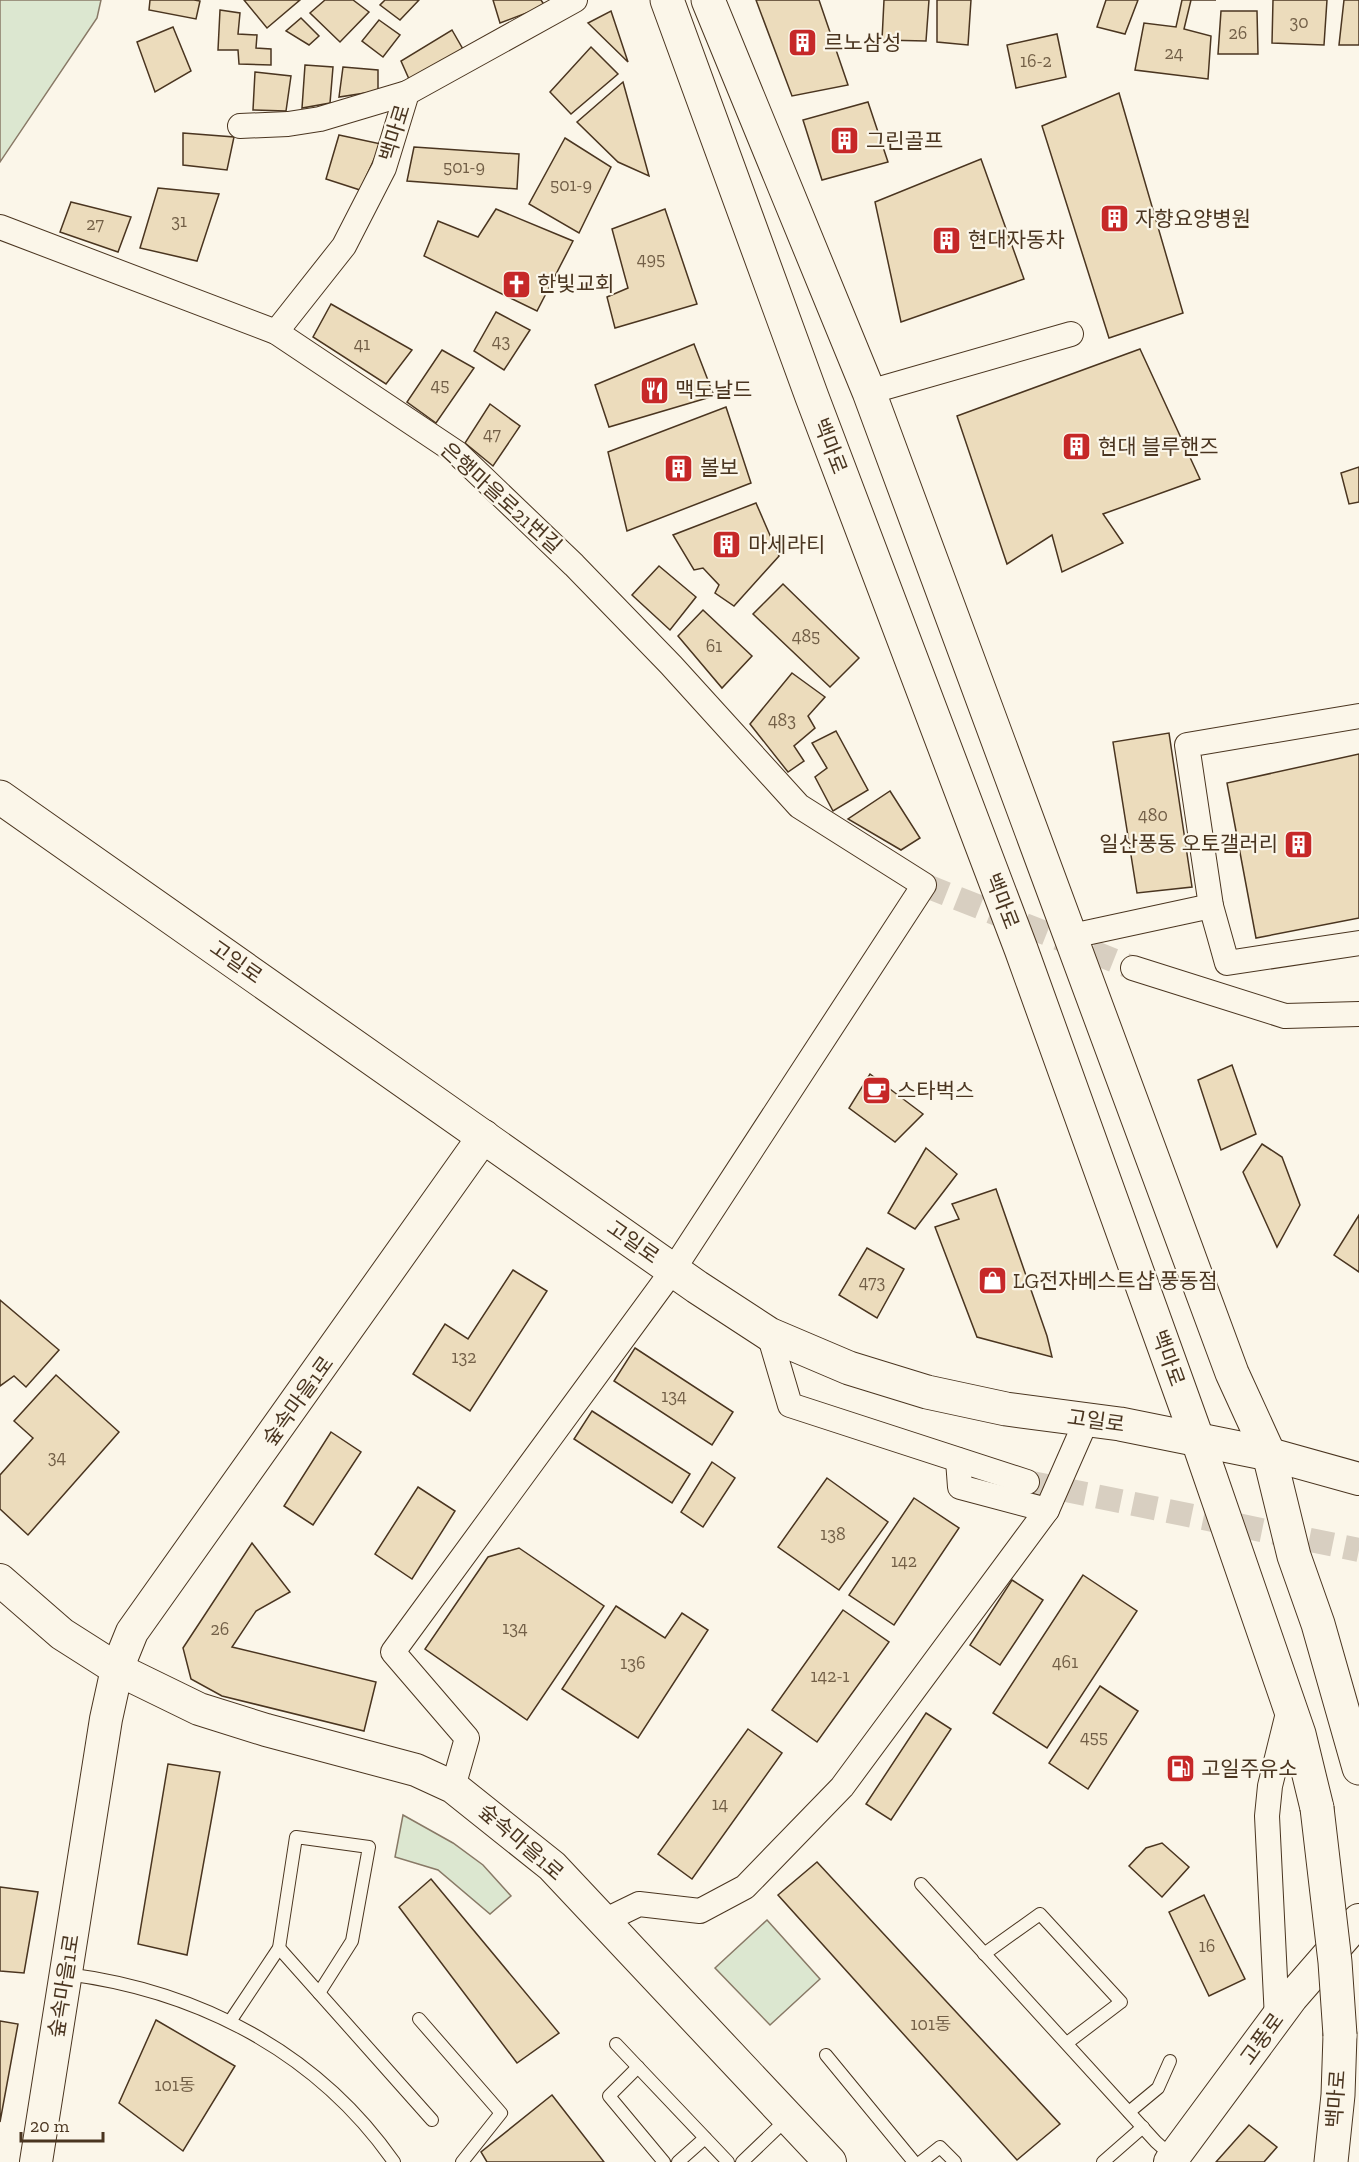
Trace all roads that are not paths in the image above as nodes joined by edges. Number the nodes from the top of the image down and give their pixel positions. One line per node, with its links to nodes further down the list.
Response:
1 (575, 0): 4 (street, 백마로)
2 (667, 0): 21 (main road, 백마로)
3 (708, 0): 9 (main road)
4 (407, 93): 5 (street); 7 (street, 백마로)
5 (240, 126)
6 (0, 227): 7 (street, 은행마을로21번길)
7 (276, 332): 18 (street, 은행마을로21번길)
8 (1071, 334): 9 (street)
9 (869, 392): 13 (main road)
10 (1359, 716): 12 (street)
11 (0, 797): 17 (main road, 고일로)
12 (1211, 906): 13 (street); 14 (street)
13 (1072, 936): 22 (main road)
14 (1359, 943)
15 (1132, 968): 16 (street)
16 (1359, 1014)
17 (484, 1136): 18 (main road, 고일로); 28 (street, 숲속마을1로)
18 (673, 1270): 19 (main road, 고일로); 31 (street)
19 (769, 1334): 20 (main road, 고일로); 23 (street)
20 (1087, 1419): 21 (main road, 고일로); 26 (street)
21 (1197, 1438): 22 (main road, 고일로); 29 (main road, 백마로)
22 (1269, 1454): 24 (street, 고일로); 30 (main road)
23 (958, 1460): 25 (street); 26 (street)
24 (1359, 1479)
25 (1028, 1482)
26 (1047, 1510): 34 (street)
27 (0, 1580): 28 (street, 숲속마을1로)
28 (117, 1669): 31 (street, 숲속마을1로); 37 (street, 숲속마을1로)
29 (1290, 1705): 40 (street); 65 (main road, 백마로, bridge)
30 (1359, 1768)
31 (453, 1787): 34 (street, 숲속마을1로)
32 (921, 1884): 36 (lane)
33 (1359, 1920): 40 (street, 고풍로)
34 (604, 1921): 48 (street, 숲속마을1로)
35 (279, 1948): 38 (lane); 38 (lane); 41 (lane)
36 (984, 1954): 42 (lane); 42 (lane)
37 (66, 1974): 41 (lane); 53 (street, 숲속마을1로)
38 (319, 1993): 49 (lane)
39 (419, 2019): 55 (lane)
40 (1278, 2019): 52 (street, 고풍로)
41 (231, 2020): 54 (lane)
42 (1066, 2043): 47 (lane)
43 (616, 2044): 46 (lane)
44 (826, 2055): 61 (lane)
45 (1170, 2061): 47 (lane)
46 (638, 2067): 51 (lane); 56 (lane)
47 (1129, 2112): 50 (lane)
48 (790, 2116): 59 (lane); 60 (street, 숲속마을1로)
49 (432, 2120)
50 (1143, 2127): 52 (lane); 64 (lane)
51 (705, 2138): 57 (lane); 58 (lane)
52 (1172, 2160)
53 (36, 2162)
54 (394, 2162)
55 (462, 2162)
56 (664, 2162)
57 (678, 2162)
58 (728, 2162)
59 (742, 2162)
60 (830, 2162)
61 (914, 2162)
62 (921, 2162): 63 (lane)
63 (955, 2162)
64 (1103, 2162)
65 (1330, 2162)

